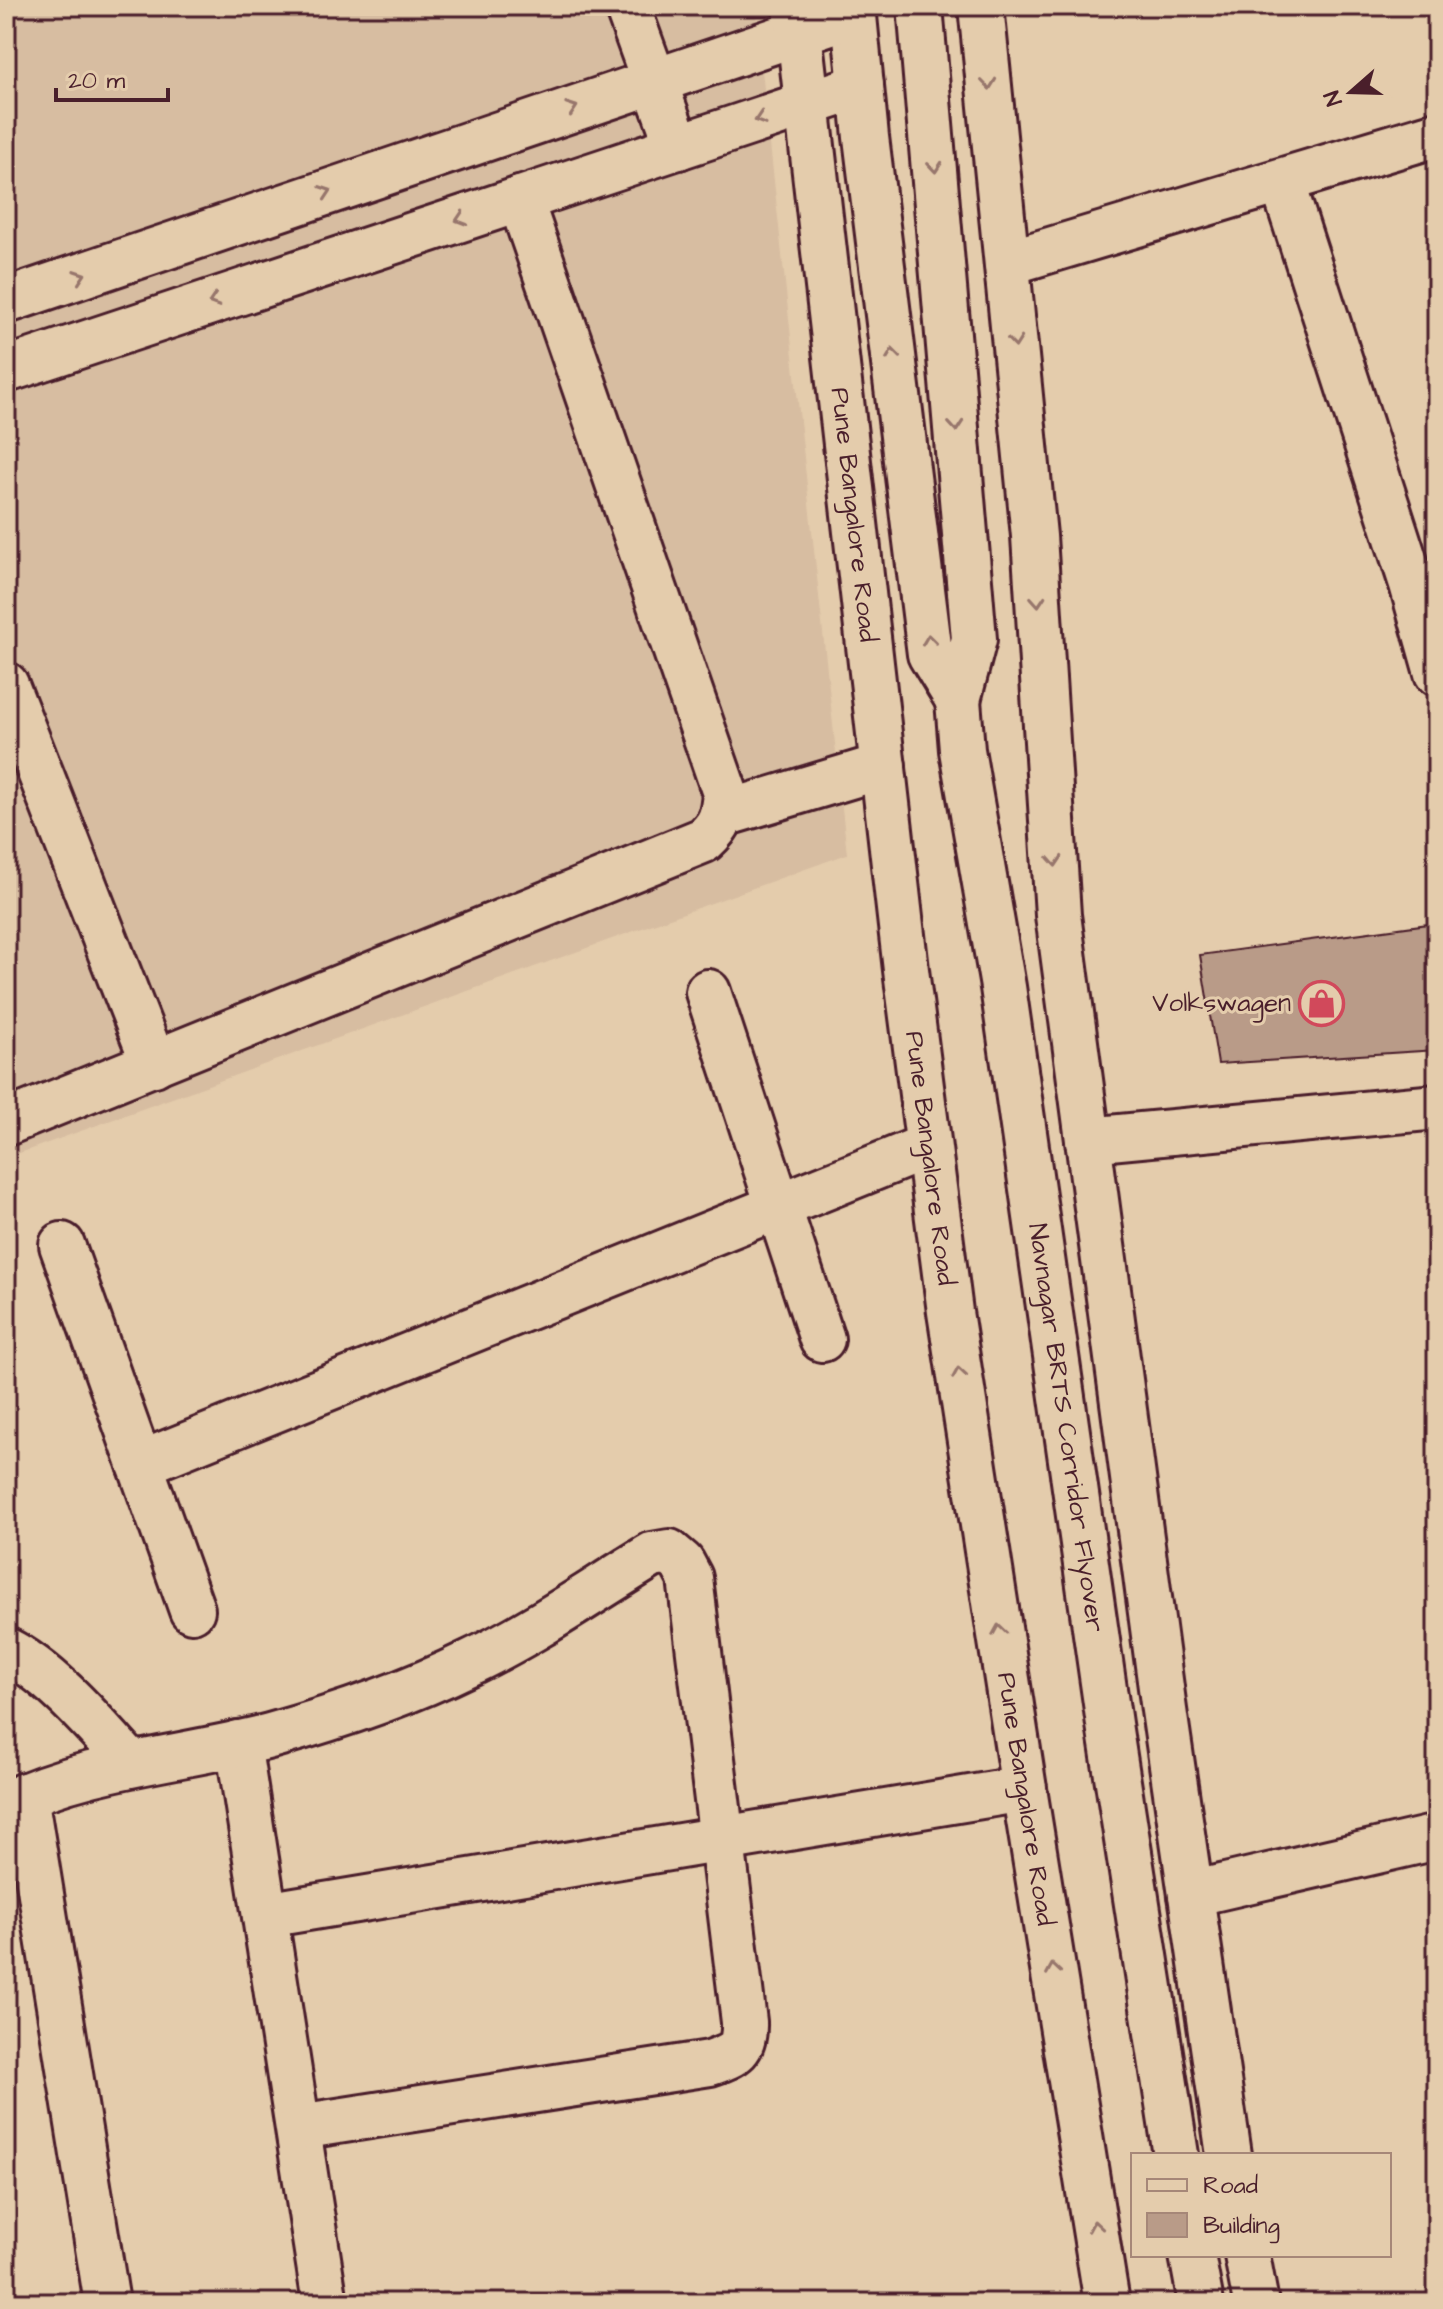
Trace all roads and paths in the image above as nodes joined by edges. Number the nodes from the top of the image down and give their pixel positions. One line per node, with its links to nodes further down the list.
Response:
1 (627, 6): 6 (street)
2 (920, 6): 18 (street, one-way to 18)
3 (981, 6): 13 (street, one-way to 13)
4 (853, 11): 5 (street); 7 (street)
5 (797, 18): 6 (street); 8 (street, Pune Bangalore Road)
6 (654, 80): 10 (street); 14 (street, one-way to 6)
7 (861, 86): 8 (street); 18 (street, one-way to 7)
8 (807, 103): 10 (street, one-way to 10); 19 (street, Pune Bangalore Road)
9 (1437, 134): 11 (street)
10 (678, 147): 12 (street)
11 (1282, 181): 13 (street); 16 (street)
12 (520, 199): 15 (street, one-way to 15); 20 (street)
13 (1007, 263): 25 (street, one-way to 25)
14 (6, 301)
15 (6, 370)
16 (1437, 673)
17 (6, 685): 22 (street)
18 (958, 700): 42 (street, Navnagar BRTS Corridor Flyover)
19 (883, 766): 20 (street); 26 (street, Pune Bangalore Road)
20 (723, 816): 22 (street)
21 (708, 992): 27 (street)
22 (154, 1064): 24 (street)
23 (1437, 1107): 25 (street)
24 (6, 1123)
25 (1088, 1140): 39 (street)
26 (928, 1146): 27 (street); 35 (street, Pune Bangalore Road, one-way to 26)
27 (777, 1207): 29 (street); 30 (street)
28 (62, 1245): 30 (street)
29 (822, 1339)
30 (140, 1464): 31 (street)
31 (192, 1610)
32 (6, 1650): 34 (street)
33 (238, 1743): 34 (street); 38 (street); 40 (street)
34 (130, 1763): 36 (street)
35 (1024, 1789): 38 (street); 48 (street, Pune Bangalore Road, one-way to 35)
36 (15, 1799): 46 (street)
37 (1437, 1837): 39 (street)
38 (721, 1840): 40 (street); 41 (street)
39 (1191, 1894): 43 (street)
40 (265, 1915): 41 (street)
41 (299, 2127): 47 (street)
42 (1176, 2153)
43 (1229, 2153)
44 (1192, 2257): 49 (street)
45 (1247, 2257): 50 (street)
46 (107, 2303)
47 (325, 2303)
48 (1107, 2303)
49 (1201, 2303)
50 (1256, 2303)

